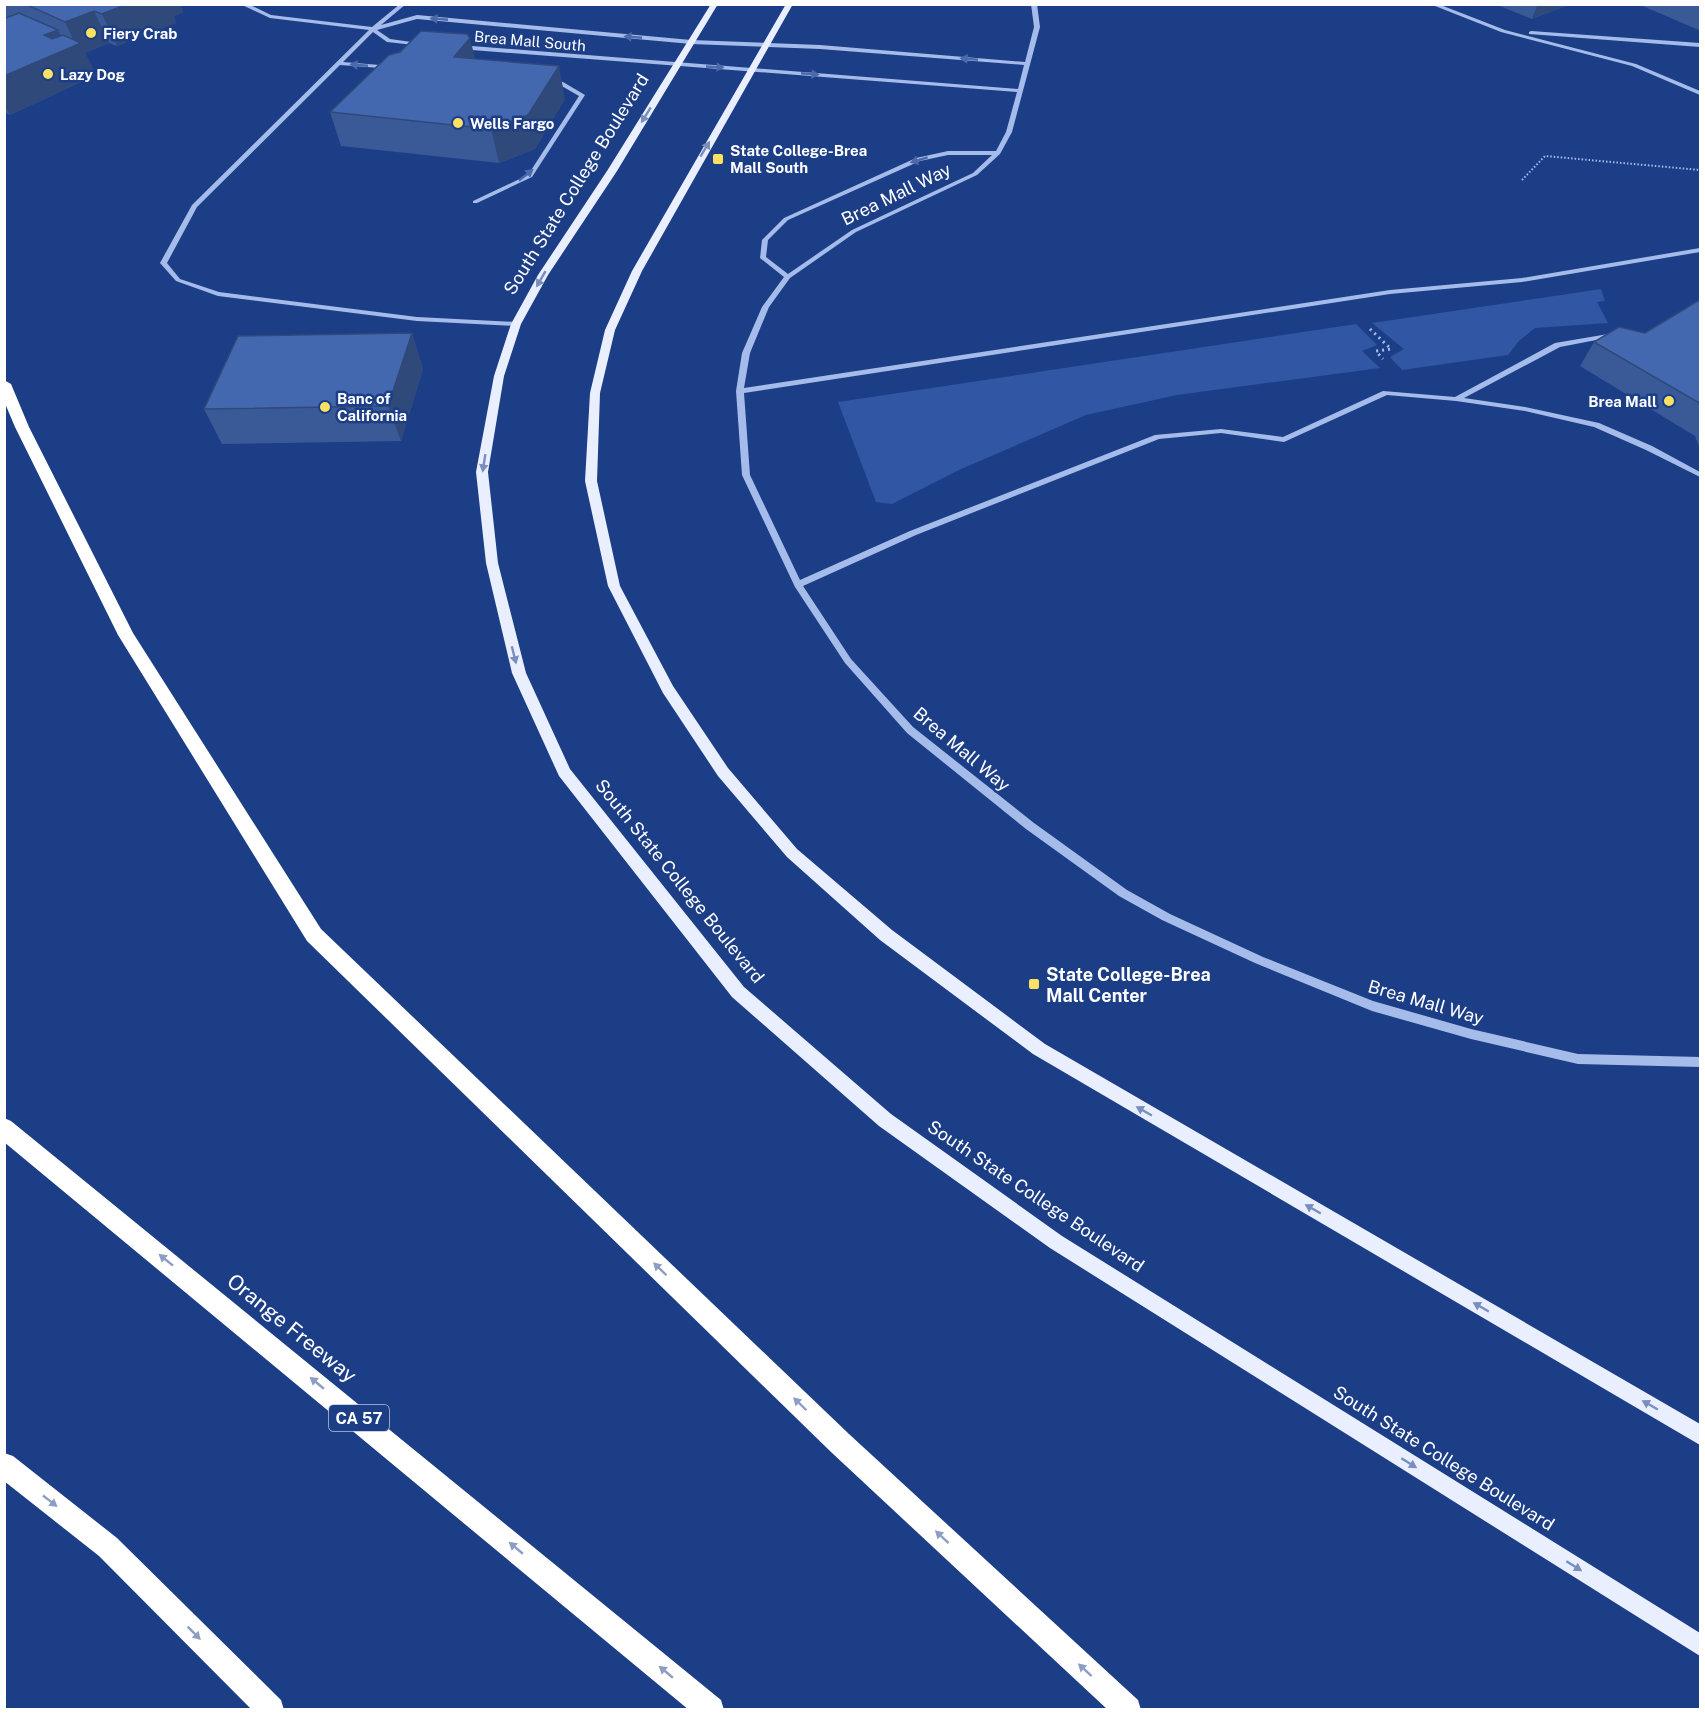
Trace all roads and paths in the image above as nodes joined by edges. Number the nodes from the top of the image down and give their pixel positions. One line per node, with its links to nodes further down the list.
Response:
1 (242, 4): 7 (lane)
2 (405, 4): 7 (lane)
3 (715, 4): 9 (main road, South State College Boulevard)
4 (790, 4): 10 (main road)
5 (1034, 4): 15 (lane, Brea Mall Way)
6 (1432, 4): 8 (lane)
7 (373, 28): 9 (lane, Brea Mall South, one-way to 7); 11 (lane); 14 (lane)
8 (1503, 31): 12 (lane); 21 (lane)
9 (691, 42): 10 (lane, Brea Mall South); 16 (main road, South State College Boulevard)
10 (766, 44): 15 (lane, Brea Mall South, one-way to 10); 18 (main road)
11 (434, 45)
12 (1701, 45)
13 (446, 46): 16 (lane, Brea Mall South)
14 (338, 63): 17 (lane, one-way to 14); 29 (lane)
15 (1027, 64): 20 (lane, Brea Mall Way)
16 (677, 65): 18 (lane, Brea Mall South, one-way to 18); 29 (main road, South State College Boulevard, one-way to 29)
17 (401, 68)
18 (752, 70): 20 (lane, Brea Mall South, one-way to 20); 39 (main road, one-way to 18)
19 (540, 81): 25 (lane, one-way to 19)
20 (1020, 92): 22 (lane, Brea Mall Way)
21 (1701, 93)
22 (998, 153): 27 (lane, Brea Mall Way); 27 (lane, one-way to 27)
23 (1701, 170): 24 (path)
24 (1522, 180)
25 (475, 202)
26 (1701, 250): 33 (lane)
27 (788, 276): 33 (lane, Brea Mall Way)
28 (1363, 322): 31 (path)
29 (516, 324): 41 (main road, South State College Boulevard, one-way to 41)
30 (1620, 333): 34 (lane)
31 (1388, 364)
32 (4, 384): 44 (highway, one-way to 32)
33 (740, 391): 36 (lane, Brea Mall Way)
34 (1456, 399): 35 (lane); 36 (lane)
35 (1701, 475)
36 (798, 585): 37 (lane, Brea Mall Way)
37 (1701, 1062)
38 (4, 1128): 43 (highway, Orange Freeway / CA 57, one-way to 38)
39 (1701, 1434)
40 (4, 1465): 42 (highway, one-way to 42)
41 (1701, 1645)
42 (271, 1710)
43 (711, 1710)
44 (1128, 1710)

